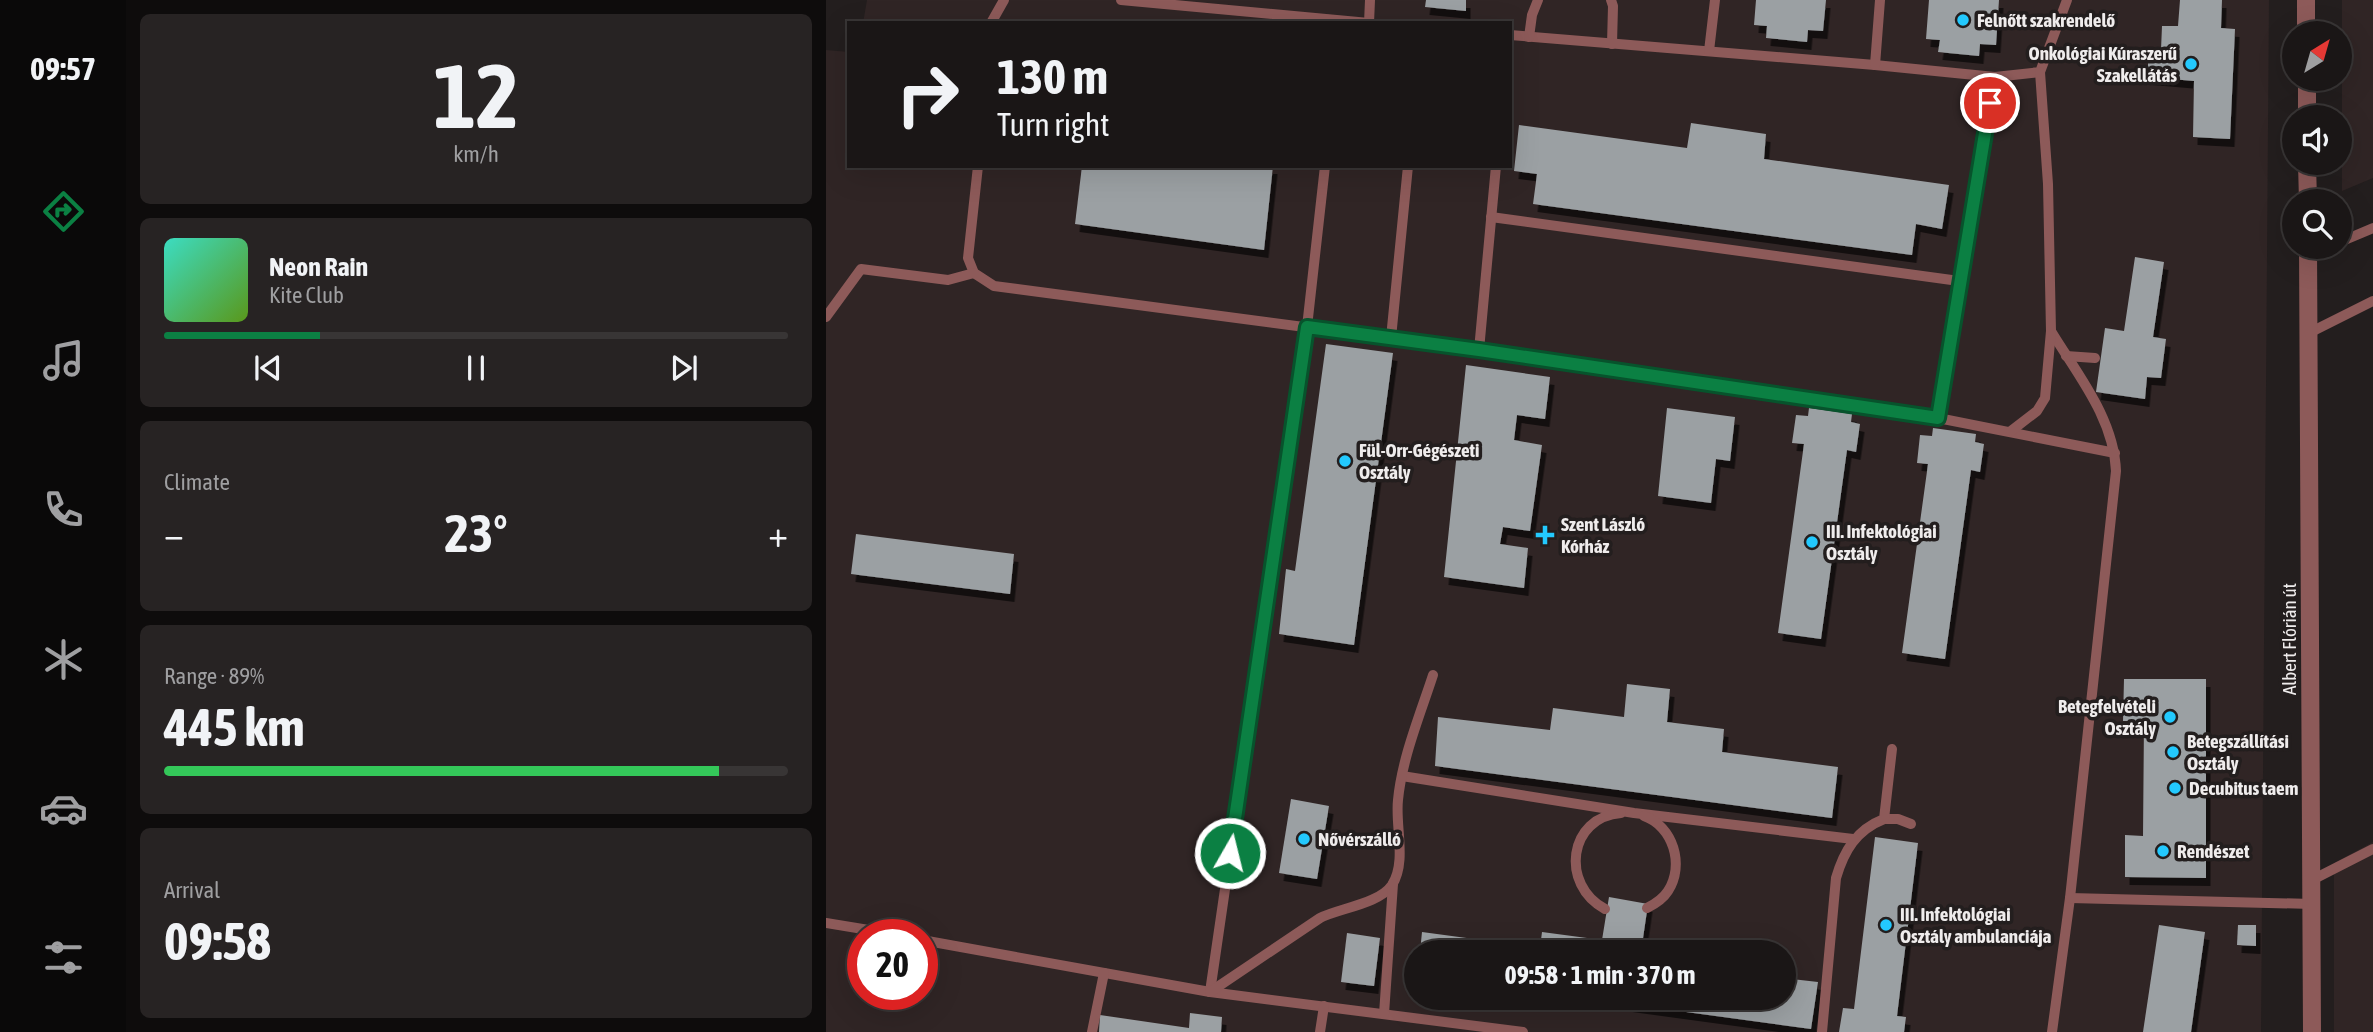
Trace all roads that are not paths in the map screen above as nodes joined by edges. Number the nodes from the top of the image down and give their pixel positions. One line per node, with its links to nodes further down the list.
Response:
1 (1004, 0): 10 (lane)
2 (1121, 0): 11 (lane)
3 (1370, 0): 12 (lane)
4 (1538, 0): 15 (lane)
5 (1611, 0): 16 (lane)
6 (1715, 0): 17 (lane)
7 (1880, 0): 18 (lane)
8 (2067, 0): 19 (lane)
9 (2306, 0): 13 (street)
10 (991, 21)
11 (1331, 21)
12 (1369, 21)
13 (2306, 21)
14 (1512, 35): 15 (lane)
15 (1529, 37): 16 (lane)
16 (1612, 44): 17 (lane)
17 (1709, 51): 18 (lane)
18 (1875, 65): 20 (lane)
19 (2040, 72): 20 (lane); 34 (lane)
20 (1994, 77): 30 (lane)
21 (978, 168): 29 (lane)
22 (1325, 168): 33 (lane)
23 (1408, 168): 36 (lane)
24 (1496, 168): 25 (lane)
25 (1491, 217): 30 (lane); 37 (lane)
26 (2373, 228): 27 (lane)
27 (2352, 237)
28 (2308, 259): 35 (street, Albert Flórián út)
29 (974, 273): 32 (lane); 33 (lane)
30 (1959, 281): 40 (lane)
31 (2373, 302): 35 (lane)
32 (826, 317)
33 (1307, 327): 36 (lane); 61 (lane)
34 (2051, 331): 38 (lane); 41 (lane)
35 (2309, 332): 51 (street, Albert Flórián út)
36 (1391, 338): 37 (lane)
37 (1479, 350): 40 (lane)
38 (2066, 356): 39 (lane); 42 (lane)
39 (2095, 358)
40 (1938, 418): 41 (lane)
41 (2011, 431): 42 (lane)
42 (2115, 453): 53 (lane)
43 (1433, 675): 45 (lane)
44 (1892, 749): 47 (lane)
45 (1402, 776): 46 (lane); 52 (lane)
46 (1634, 813): 49 (lane); 55 (lane); 56 (lane)
47 (1884, 819): 48 (lane); 49 (lane)
48 (1911, 824)
49 (1853, 839): 67 (lane)
50 (2373, 849): 51 (lane)
51 (2312, 880): 54 (street, Albert Flórián út)
52 (1392, 884): 61 (lane); 63 (lane)
53 (2070, 898): 54 (lane); 68 (lane)
54 (2312, 904): 69 (street, Albert Flórián út)
55 (1647, 908)
56 (1605, 909)
57 (826, 922): 58 (lane)
58 (847, 926)
59 (938, 943): 60 (lane)
60 (1104, 972): 61 (lane); 64 (lane)
61 (1210, 992): 62 (lane)
62 (1324, 1006): 63 (lane); 65 (lane)
63 (1384, 1014): 66 (lane)
64 (1092, 1032)
65 (1320, 1032)
66 (1522, 1032)
67 (1822, 1032)
68 (2052, 1032)
69 (2312, 1032)

